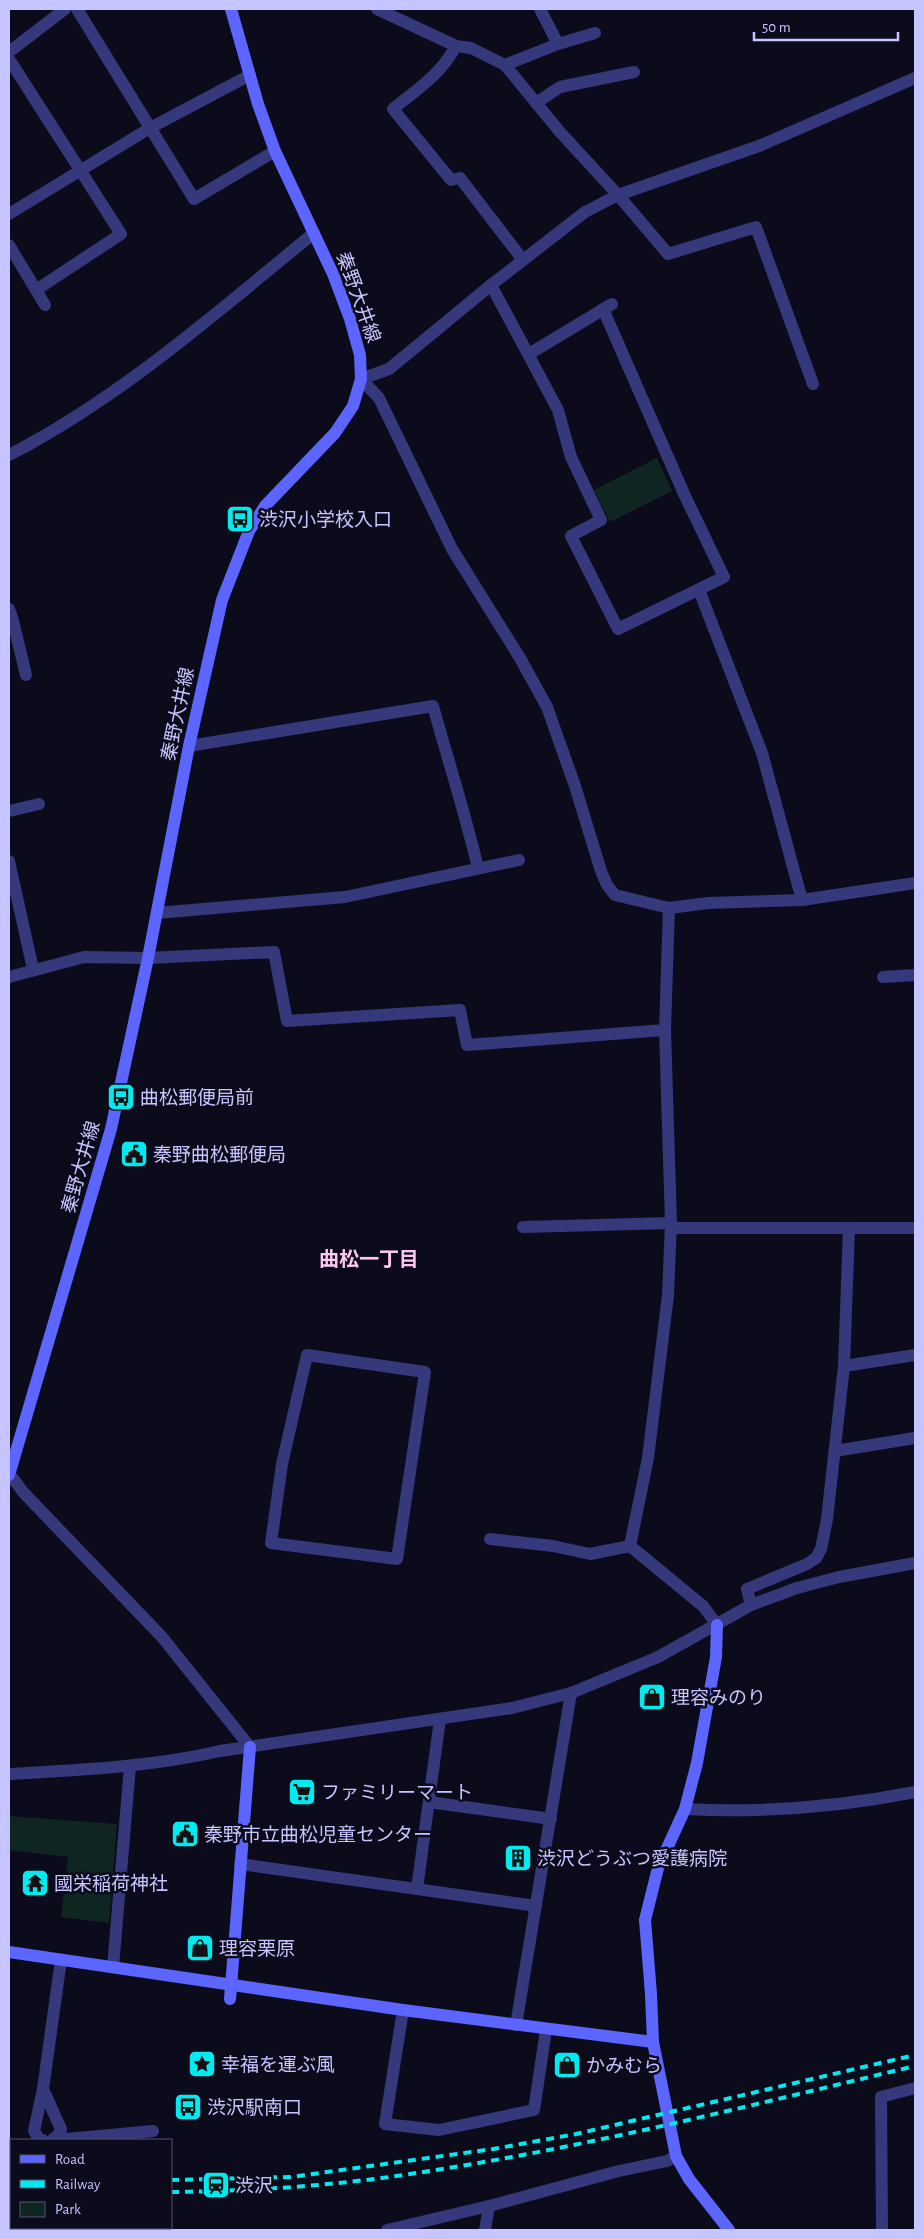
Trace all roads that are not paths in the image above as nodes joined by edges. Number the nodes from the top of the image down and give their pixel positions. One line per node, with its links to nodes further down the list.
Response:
1 (65, 9): 9 (street)
2 (77, 9): 16 (street)
3 (231, 9): 13 (street, 秦野大井線)
4 (377, 9): 8 (street)
5 (540, 9): 7 (street)
6 (595, 33): 7 (street)
7 (558, 44): 11 (street)
8 (456, 46): 11 (street); 23 (street)
9 (9, 52)
10 (9, 59): 18 (street)
11 (505, 65): 15 (street)
12 (634, 72): 15 (street)
13 (250, 75): 16 (street); 17 (street, 秦野大井線)
14 (915, 78): 19 (street)
15 (536, 103): 19 (street)
16 (150, 128): 17 (street); 18 (street)
17 (275, 151): 21 (street, 秦野大井線)
18 (79, 169): 20 (street); 25 (street)
19 (618, 195): 23 (street); 29 (street)
20 (9, 214)
21 (314, 233): 28 (street, 秦野大井線); 30 (street)
22 (9, 245): 25 (street)
23 (523, 260): 24 (street)
24 (491, 286): 27 (street); 28 (street)
25 (36, 290): 26 (street)
26 (46, 305)
27 (529, 354): 31 (street); 31 (street)
28 (361, 378): 34 (street, 秦野大井線); 42 (street)
29 (813, 384)
30 (9, 455)
31 (699, 590): 41 (street)
32 (9, 609): 33 (street)
33 (26, 675)
34 (189, 746): 39 (street); 43 (street, 秦野大井線)
35 (39, 804): 36 (street)
36 (9, 811)
37 (519, 860): 39 (street)
38 (9, 861): 45 (street)
39 (478, 868): 43 (street)
40 (915, 883): 41 (street)
41 (802, 900): 42 (street)
42 (669, 908): 49 (street)
43 (157, 913): 44 (street, 秦野大井線)
44 (148, 958): 45 (street); 49 (street); 58 (street, 秦野大井線)
45 (33, 969): 47 (street)
46 (915, 975): 48 (street)
47 (9, 977)
48 (883, 977)
49 (666, 1030): 50 (street)
50 (671, 1226): 51 (street); 52 (street); 61 (street)
51 (523, 1227)
52 (849, 1228): 53 (street); 55 (street)
53 (915, 1228)
54 (915, 1355): 55 (street)
55 (844, 1366): 57 (street)
56 (915, 1438): 57 (street)
57 (835, 1451): 63 (street)
58 (9, 1474): 67 (street)
59 (490, 1539): 61 (street)
60 (271, 1543): 60 (street)
61 (630, 1546): 64 (street)
62 (915, 1563): 63 (street)
63 (751, 1605): 64 (street)
64 (717, 1625): 65 (street); 72 (street)
65 (571, 1693): 66 (street); 73 (street)
66 (440, 1719): 67 (street); 71 (street)
67 (250, 1747): 68 (street); 74 (street)
68 (130, 1766): 69 (street); 79 (street)
69 (9, 1774)
70 (915, 1792): 72 (street)
71 (429, 1802): 73 (street); 75 (street)
72 (685, 1809): 85 (street)
73 (551, 1819): 76 (street)
74 (240, 1864): 75 (street); 80 (street)
75 (417, 1889): 76 (street)
76 (536, 1906): 83 (street)
77 (9, 1952): 78 (street)
78 (62, 1960): 79 (street); 87 (street)
79 (113, 1967): 80 (street)
80 (231, 1984): 81 (street); 82 (street)
81 (230, 1998)
82 (403, 2010): 83 (street); 84 (street)
83 (516, 2025): 84 (street)
84 (546, 2030): 85 (street)
85 (653, 2042): 92 (street)
86 (915, 2088): 97 (street)
87 (43, 2089): 89 (street); 90 (street)
88 (153, 2131): 89 (street)
89 (59, 2135): 91 (street)
90 (39, 2139)
91 (50, 2139)
92 (676, 2156): 93 (street); 96 (street)
93 (489, 2206): 94 (street); 95 (street)
94 (387, 2230)
95 (485, 2230)
96 (729, 2230)
97 (882, 2230)

